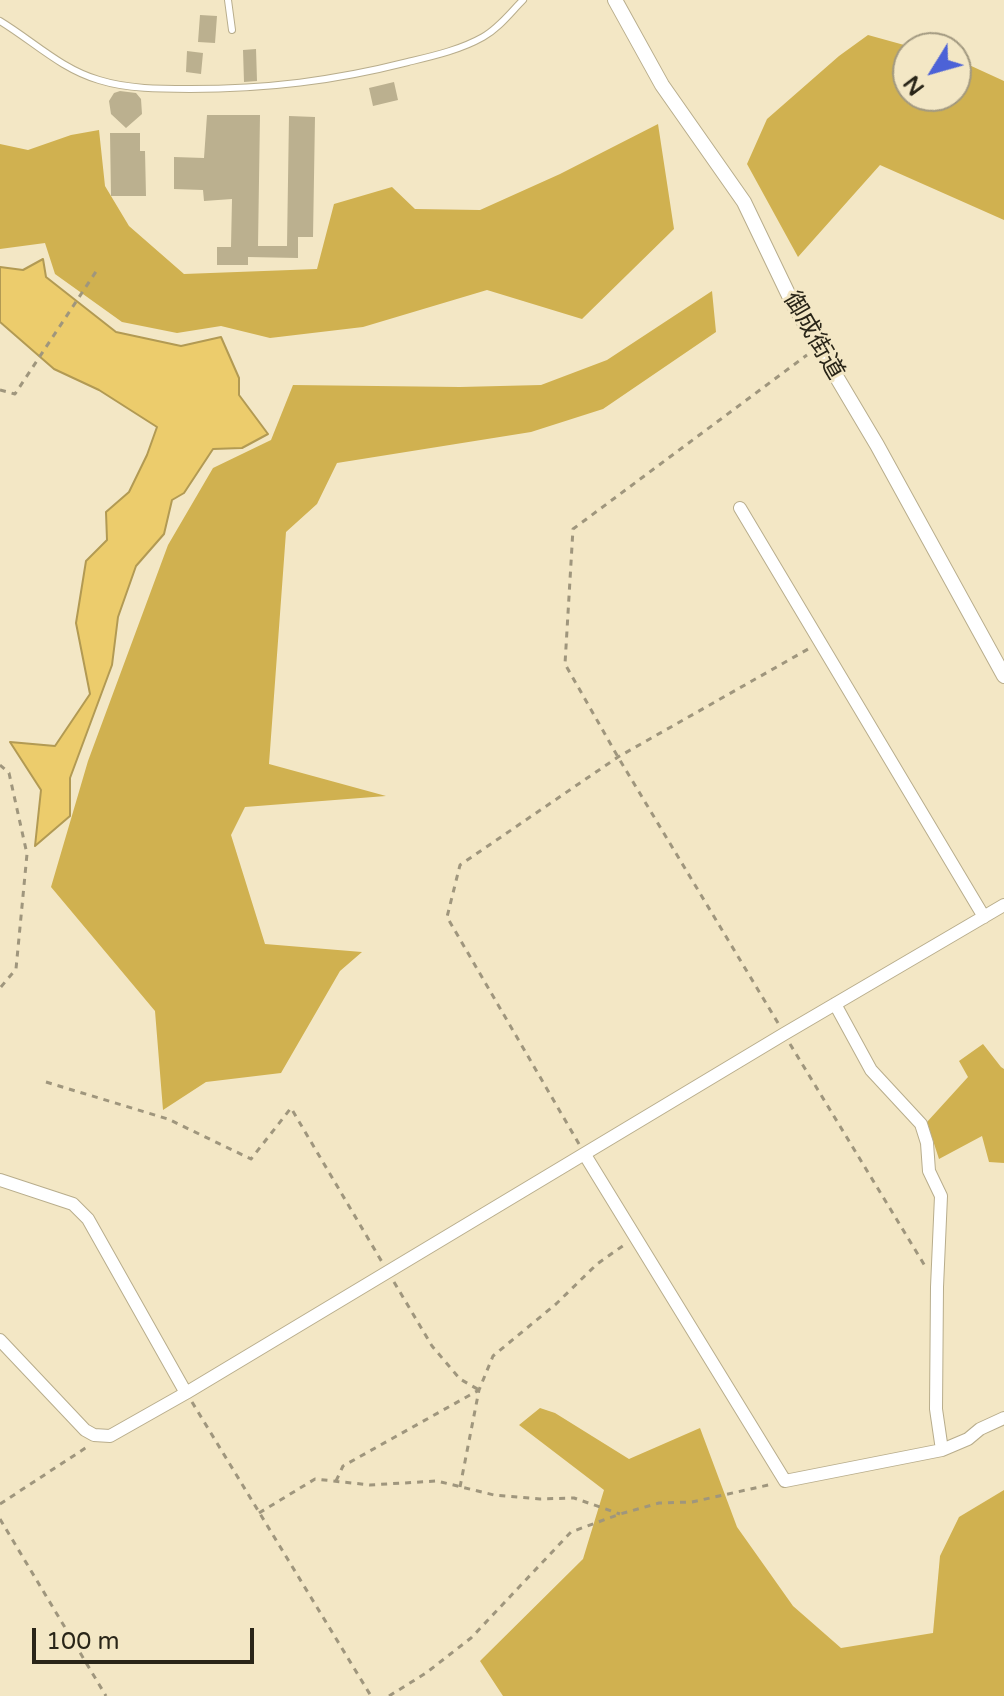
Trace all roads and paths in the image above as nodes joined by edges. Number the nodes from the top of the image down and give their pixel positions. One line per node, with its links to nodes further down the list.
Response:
1 (228, 0): 5 (lane)
2 (523, 0): 4 (lane)
3 (615, 0): 7 (street, 御成街道)
4 (0, 21)
5 (232, 30)
6 (97, 270): 8 (path)
7 (818, 347): 11 (street, 御成街道); 12 (path)
8 (0, 390)
9 (740, 508): 10 (street)
10 (820, 643): 12 (path); 15 (street)
11 (1004, 676)
12 (618, 757): 18 (path); 20 (path)
13 (0, 765): 16 (path)
14 (1004, 905): 15 (street)
15 (984, 917): 17 (street)
16 (0, 988)
17 (835, 1004): 18 (street); 24 (street)
18 (784, 1034): 20 (street); 24 (path)
19 (46, 1082): 23 (path)
20 (585, 1155): 22 (street); 23 (street)
21 (0, 1180): 27 (street)
22 (635, 1238): 26 (path); 32 (street)
23 (388, 1272): 26 (path); 27 (street)
24 (937, 1287): 30 (street)
25 (0, 1340): 29 (street)
26 (479, 1390): 31 (path); 33 (path)
27 (186, 1393): 29 (street); 35 (path)
28 (1004, 1418): 30 (street)
29 (94, 1435): 34 (path)
30 (942, 1450): 32 (street)
31 (336, 1481): 33 (path); 35 (path)
32 (785, 1481): 36 (path)
33 (460, 1487): 36 (path)
34 (0, 1504)
35 (259, 1513): 39 (path)
36 (620, 1514): 40 (path)
37 (0, 1519): 38 (path)
38 (106, 1696)
39 (371, 1696)
40 (389, 1696)

